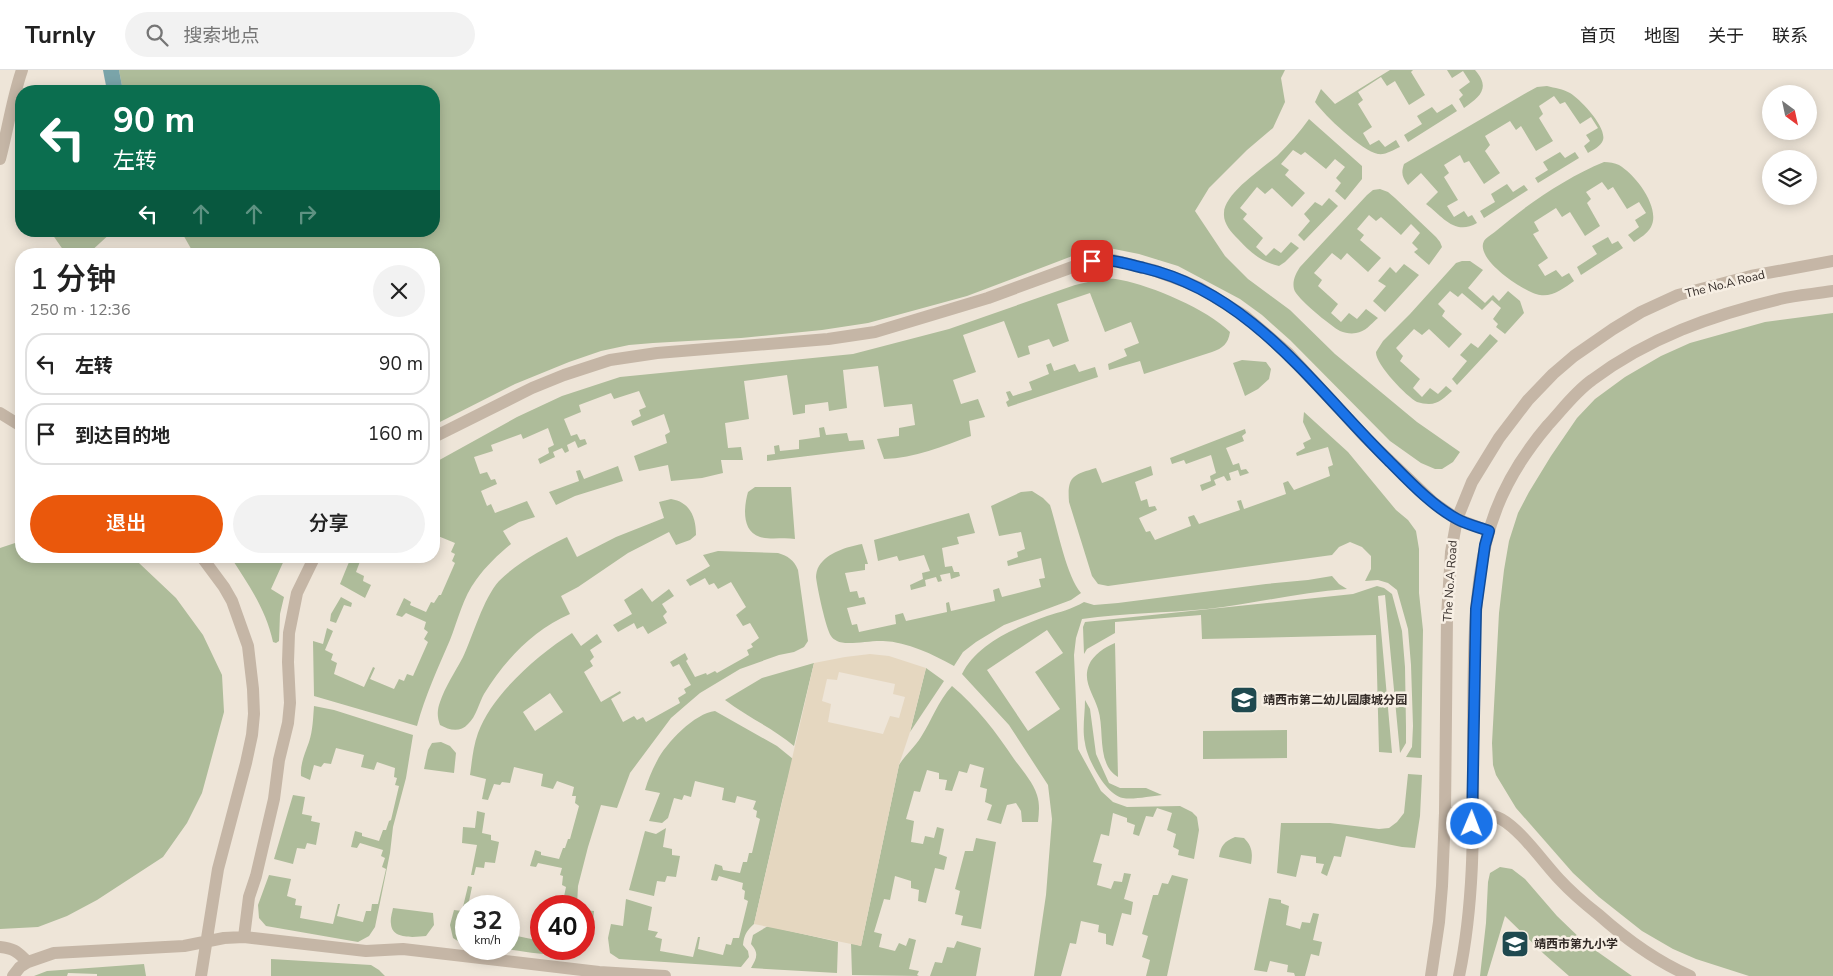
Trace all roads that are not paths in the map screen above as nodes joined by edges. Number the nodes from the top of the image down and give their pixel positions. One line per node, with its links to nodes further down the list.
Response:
1 (22, 70): 2 (street)
2 (17, 85)
3 (15, 91): 4 (street)
4 (0, 159)
5 (1833, 261): 10 (street, The No.A Road)
6 (1833, 290): 11 (street)
7 (0, 413): 8 (street)
8 (15, 422)
9 (440, 434): 10 (street)
10 (1457, 519): 11 (street); 15 (street, The No.A Road)
11 (1489, 531): 14 (street)
12 (207, 563): 17 (street)
13 (312, 563): 16 (street)
14 (1472, 812): 15 (street); 24 (street); 25 (street)
15 (1444, 813): 23 (street, The No.A Road)
16 (244, 938): 17 (street); 22 (street)
17 (206, 942): 19 (street); 21 (street)
18 (0, 947): 19 (street)
19 (28, 962): 20 (street)
20 (13, 976)
21 (201, 976)
22 (665, 976)
23 (1432, 976)
24 (1460, 976)
25 (1690, 976)

